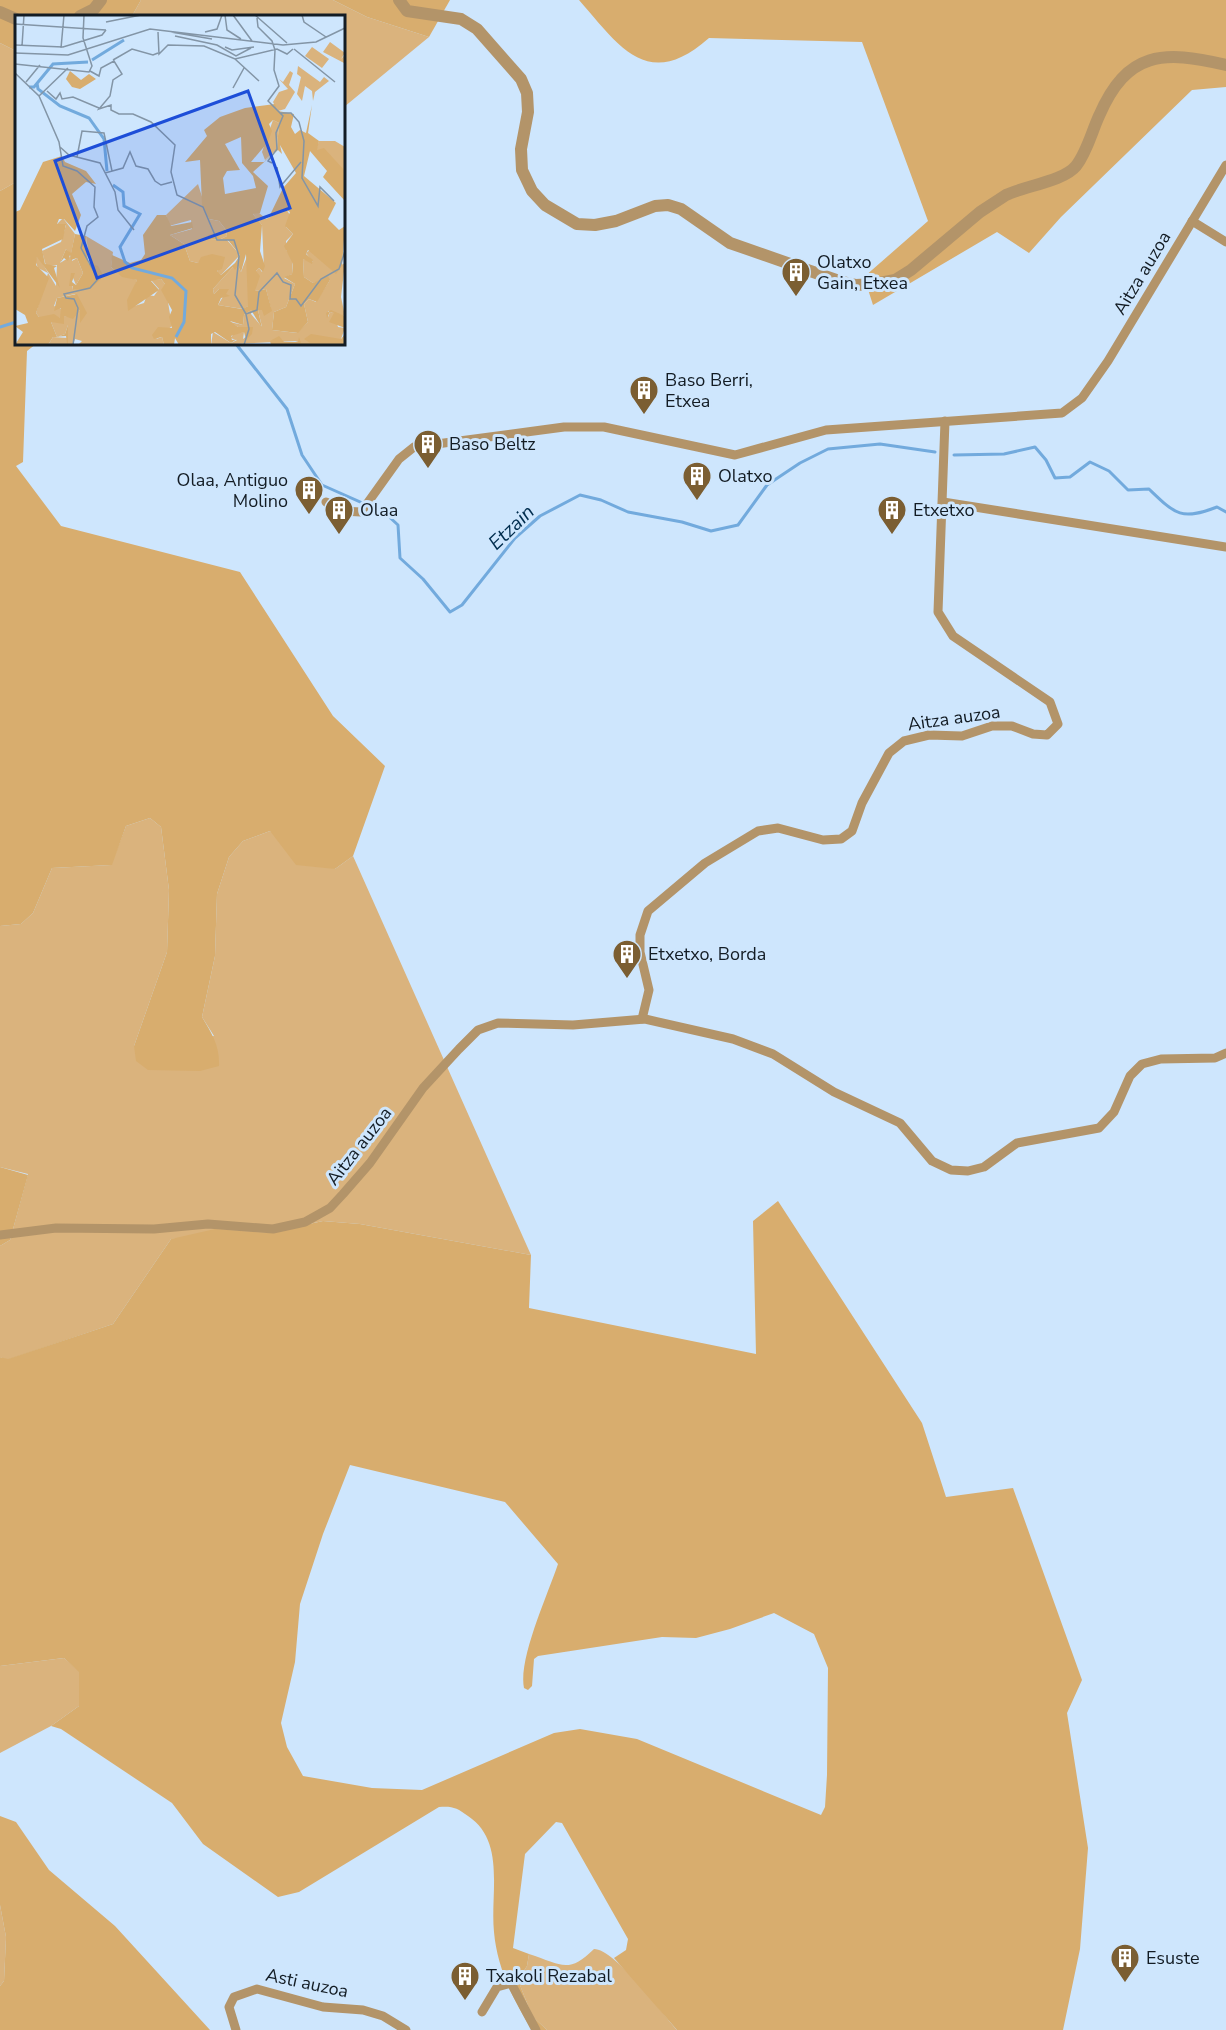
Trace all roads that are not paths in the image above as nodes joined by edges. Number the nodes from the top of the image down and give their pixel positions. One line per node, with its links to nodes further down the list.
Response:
1 (102, 0): 4 (street)
2 (399, 0): 6 (street)
3 (0, 12): 5 (street)
4 (82, 15)
5 (15, 19)
6 (1226, 65)
7 (1226, 165): 8 (street, Aitza auzoa)
8 (1192, 221): 9 (street); 10 (street, Aitza auzoa)
9 (1226, 242)
10 (945, 421): 11 (street, Aitza auzoa); 12 (street, Aitza auzoa)
11 (326, 502)
12 (943, 502): 13 (street); 14 (street, Aitza auzoa)
13 (1226, 547)
14 (642, 1019): 15 (street, Aitza auzoa); 16 (street, Aitza auzoa)
15 (1226, 1053)
16 (0, 1235)
17 (482, 2013): 20 (street)
18 (236, 2030): 19 (street, Asti auzoa)
19 (406, 2030)
20 (536, 2030)

